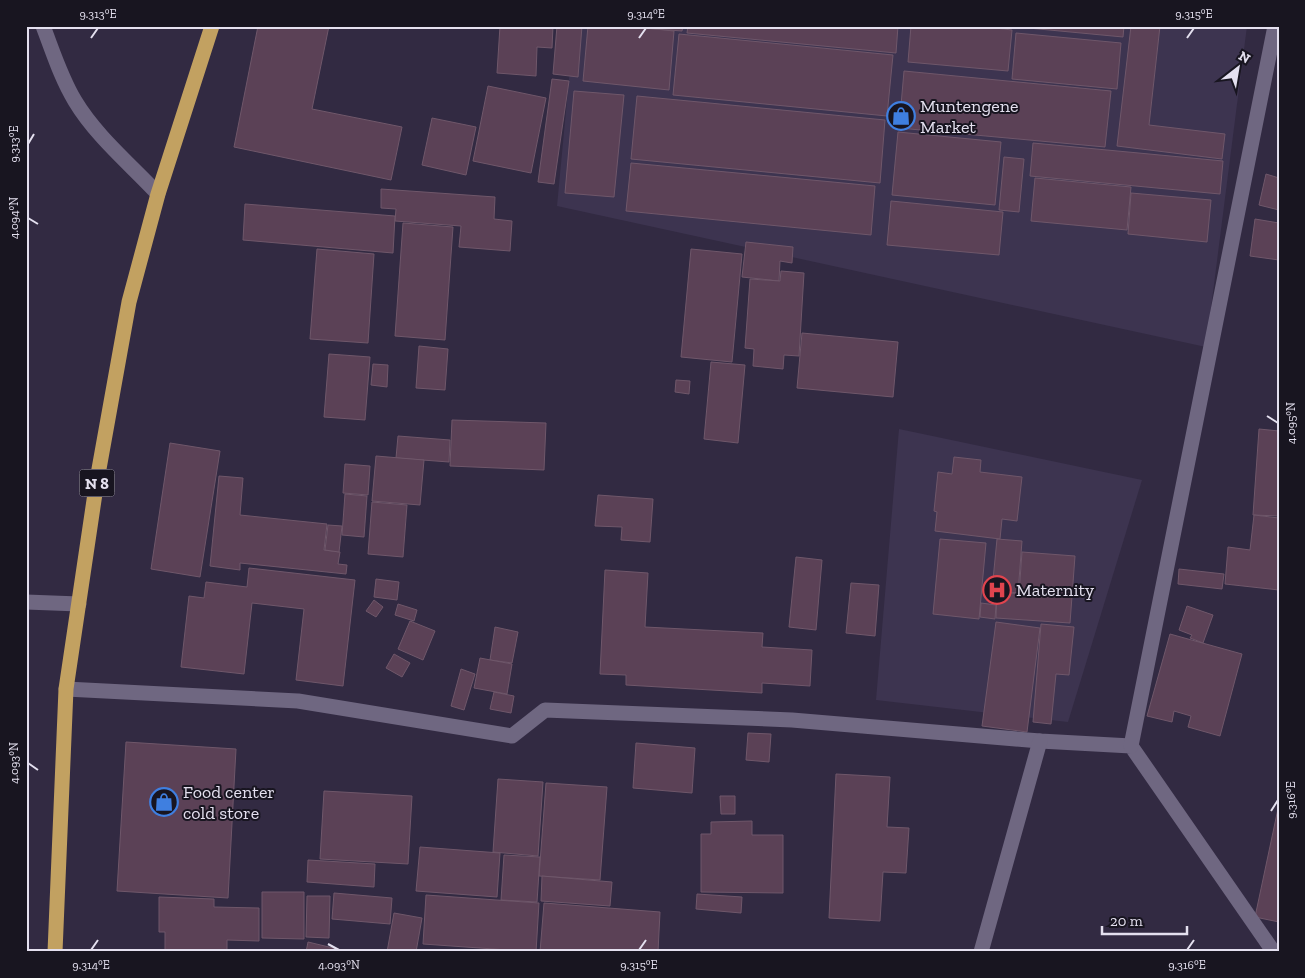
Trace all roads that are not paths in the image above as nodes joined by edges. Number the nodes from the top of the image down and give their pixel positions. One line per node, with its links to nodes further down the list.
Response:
1 (43, 26): 4 (street)
2 (212, 26): 4 (highway, N 8)
3 (1275, 26): 9 (street)
4 (158, 194): 6 (highway, N 8)
5 (26, 602): 6 (street)
6 (79, 604): 7 (highway, N 8)
7 (66, 689): 8 (street); 11 (highway, N 8)
8 (1040, 741): 9 (street); 12 (street)
9 (1131, 746): 13 (street)
10 (1279, 950): 13 (street)
11 (55, 952)
12 (981, 952)
13 (1272, 952)

